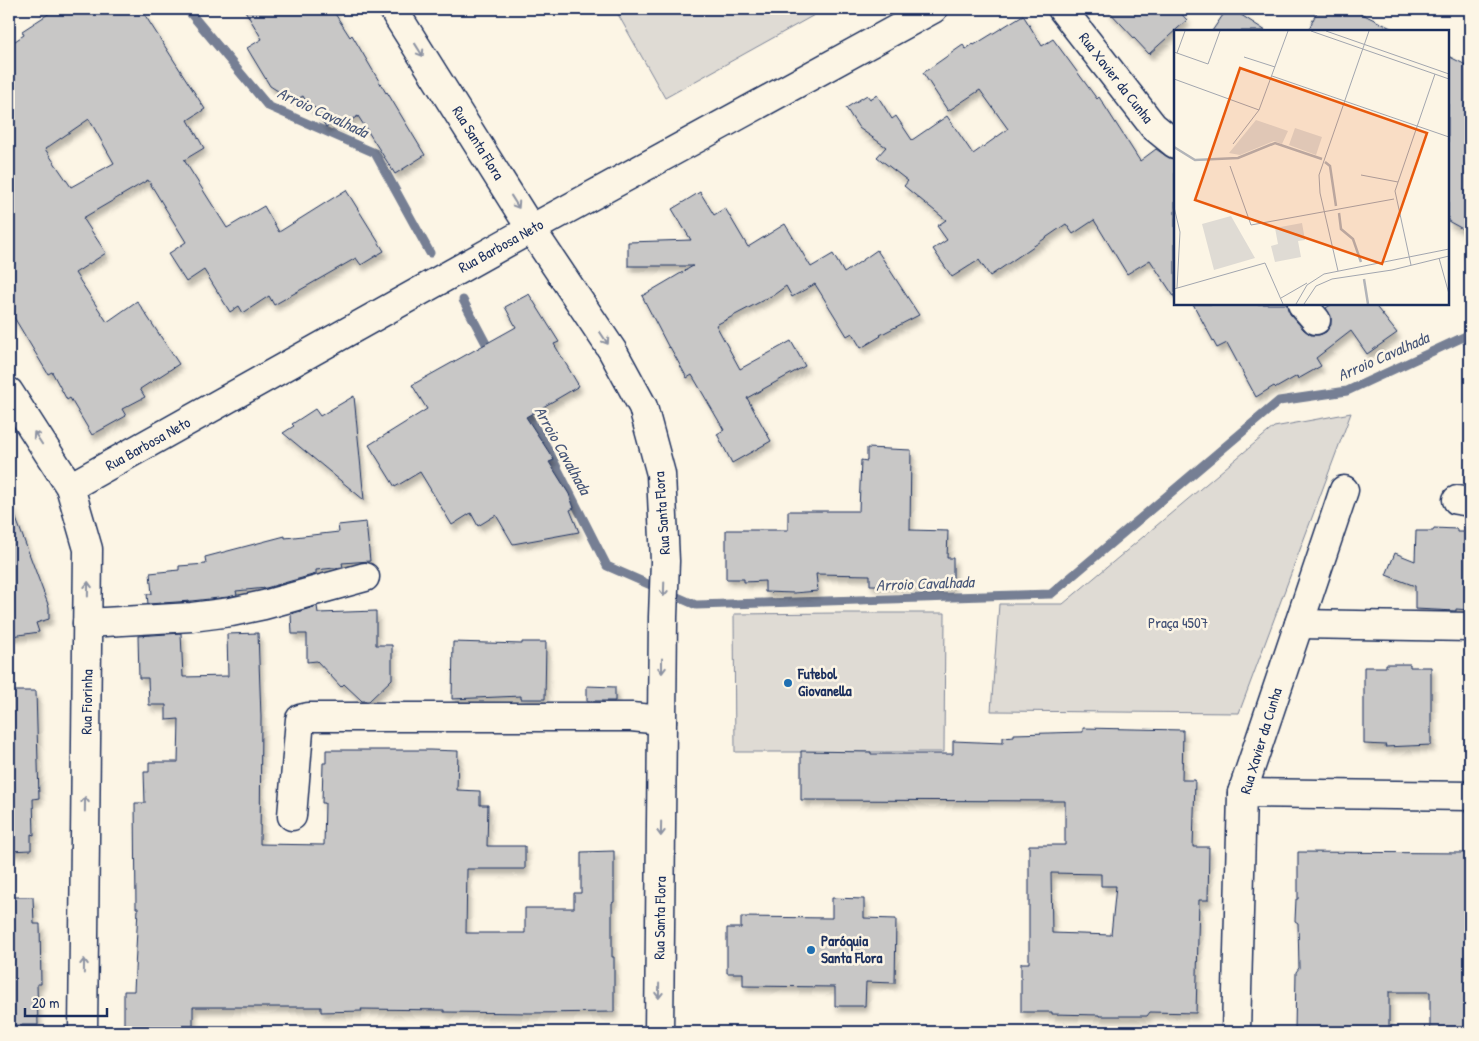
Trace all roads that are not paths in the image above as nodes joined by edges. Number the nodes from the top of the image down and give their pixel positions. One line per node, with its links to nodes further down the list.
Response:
1 (393, 9): 5 (street, Rua Santa Flora, one-way to 5)
2 (933, 9): 5 (street, Rua Barbosa Neto)
3 (1062, 9): 4 (street, Rua Xavier da Cunha)
4 (1174, 143)
5 (531, 229): 7 (street, Rua Barbosa Neto); 13 (street, Rua Santa Flora, one-way to 13)
6 (9, 392): 7 (street, Rua Fiorinha, one-way to 6)
7 (70, 488): 10 (street, Rua Fiorinha, one-way to 7)
8 (1344, 490): 11 (street, Rua Xavier da Cunha)
9 (365, 577): 10 (street)
10 (87, 623): 17 (street, Rua Fiorinha, one-way to 10)
11 (1299, 624): 12 (street); 14 (street, Rua Xavier da Cunha)
12 (1470, 627)
13 (662, 720): 16 (street); 18 (street, Rua Santa Flora, one-way to 18)
14 (1242, 793): 15 (street); 19 (street, Rua Xavier da Cunha)
15 (1470, 796)
16 (292, 816)
17 (83, 1032)
18 (659, 1032)
19 (1236, 1032)

